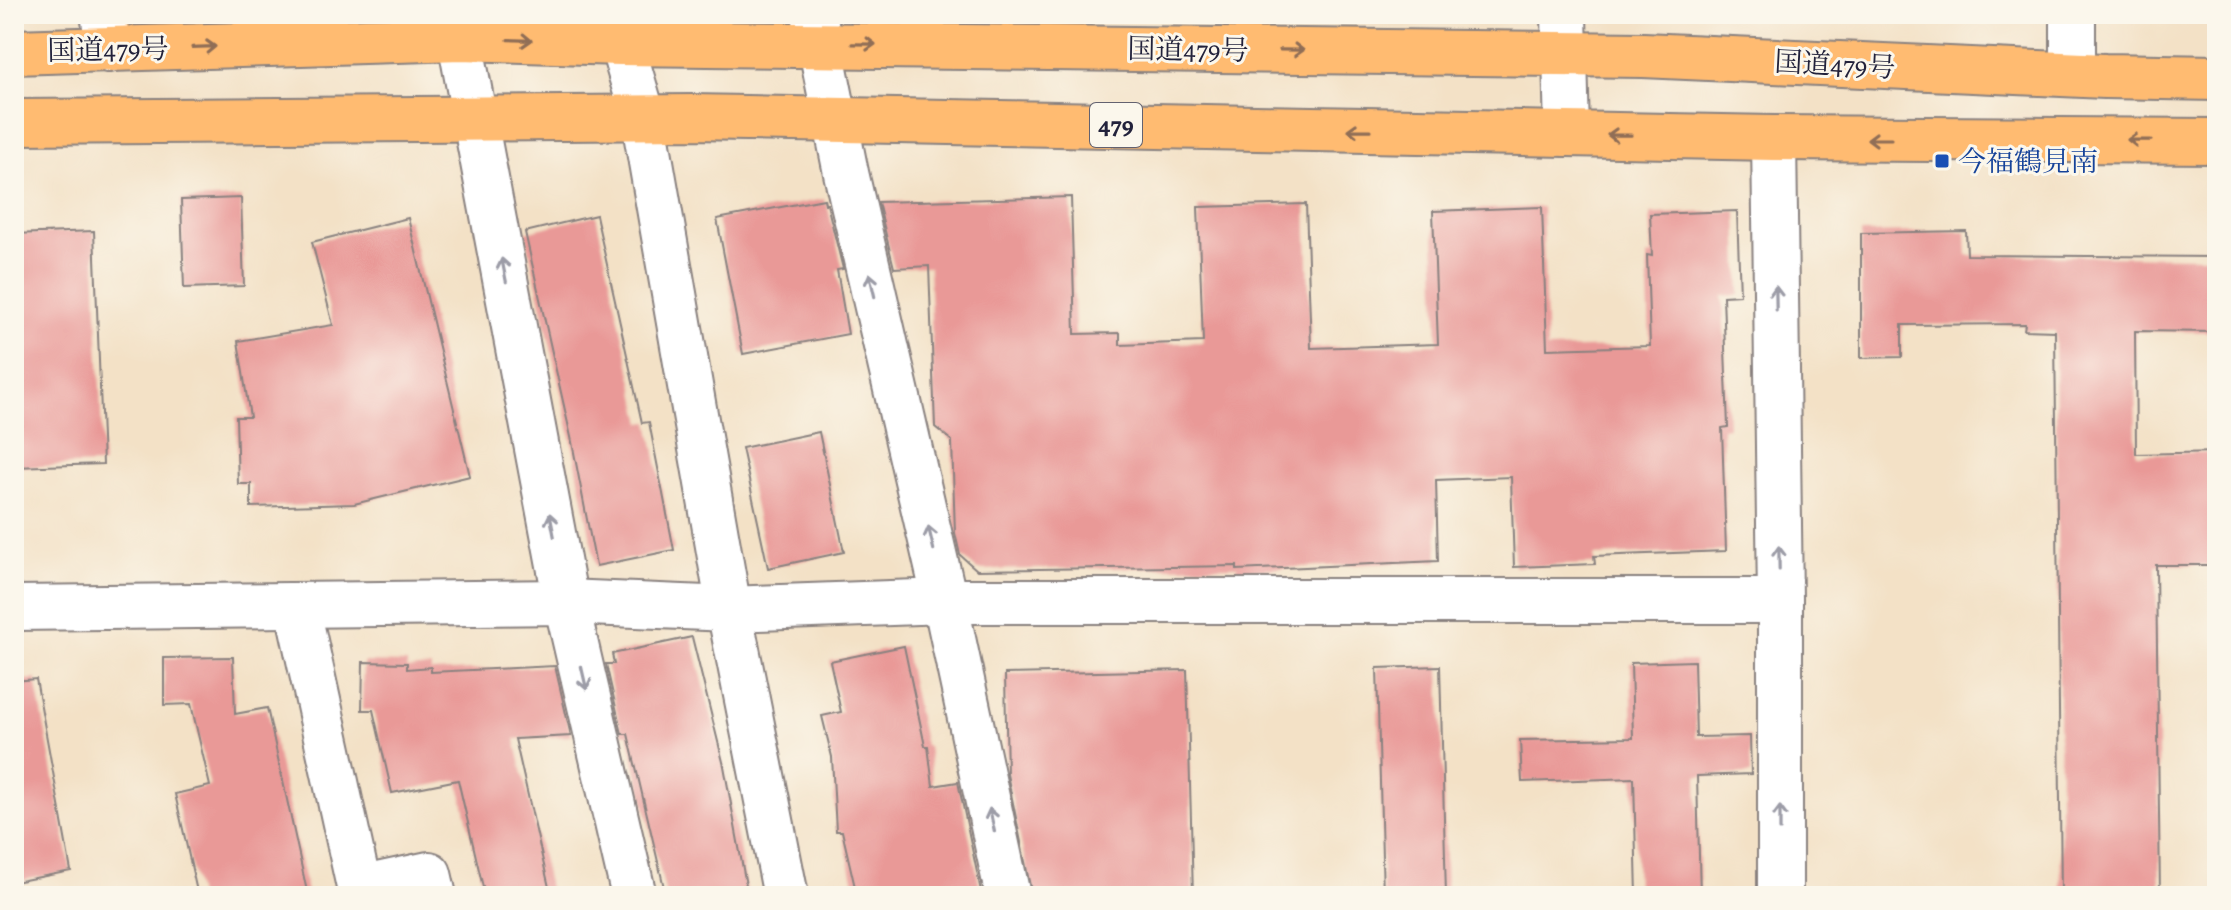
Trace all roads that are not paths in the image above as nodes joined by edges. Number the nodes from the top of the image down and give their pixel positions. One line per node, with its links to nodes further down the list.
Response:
1 (2073, 14): 8 (street)
2 (458, 26): 3 (highway, 国道479号, one-way to 3); 5 (highway, 国道479号, one-way to 2); 11 (street)
3 (616, 28): 4 (highway, 国道479号); 10 (street)
4 (818, 29): 6 (highway, 国道479号, one-way to 6); 12 (street)
5 (106, 32): 7 (highway, 国道479号)
6 (1564, 34): 8 (highway, 国道479号); 14 (street)
7 (14, 52)
8 (2073, 74): 9 (highway, 国道479号)
9 (2217, 78)
10 (643, 116): 11 (highway, 479); 12 (highway, 479); 22 (street)
11 (475, 117): 13 (highway, 479); 19 (street, one-way to 11)
12 (836, 119): 14 (highway, 479, one-way to 12); 17 (street, one-way to 12)
13 (14, 122)
14 (1567, 134): 15 (highway, 479, one-way to 14)
15 (1774, 138): 16 (highway, 479, one-way to 15); 18 (street, one-way to 15)
16 (2217, 141)
17 (945, 601): 18 (street); 22 (street); 27 (street, one-way to 17)
18 (1780, 601): 28 (street, one-way to 18)
19 (566, 602): 20 (street); 22 (street); 25 (street, one-way to 25)
20 (297, 605): 21 (street); 23 (street)
21 (14, 608)
22 (729, 609): 26 (street)
23 (360, 893): 24 (street)
24 (434, 896)
25 (634, 896)
26 (786, 896)
27 (1008, 896)
28 (1780, 896)

